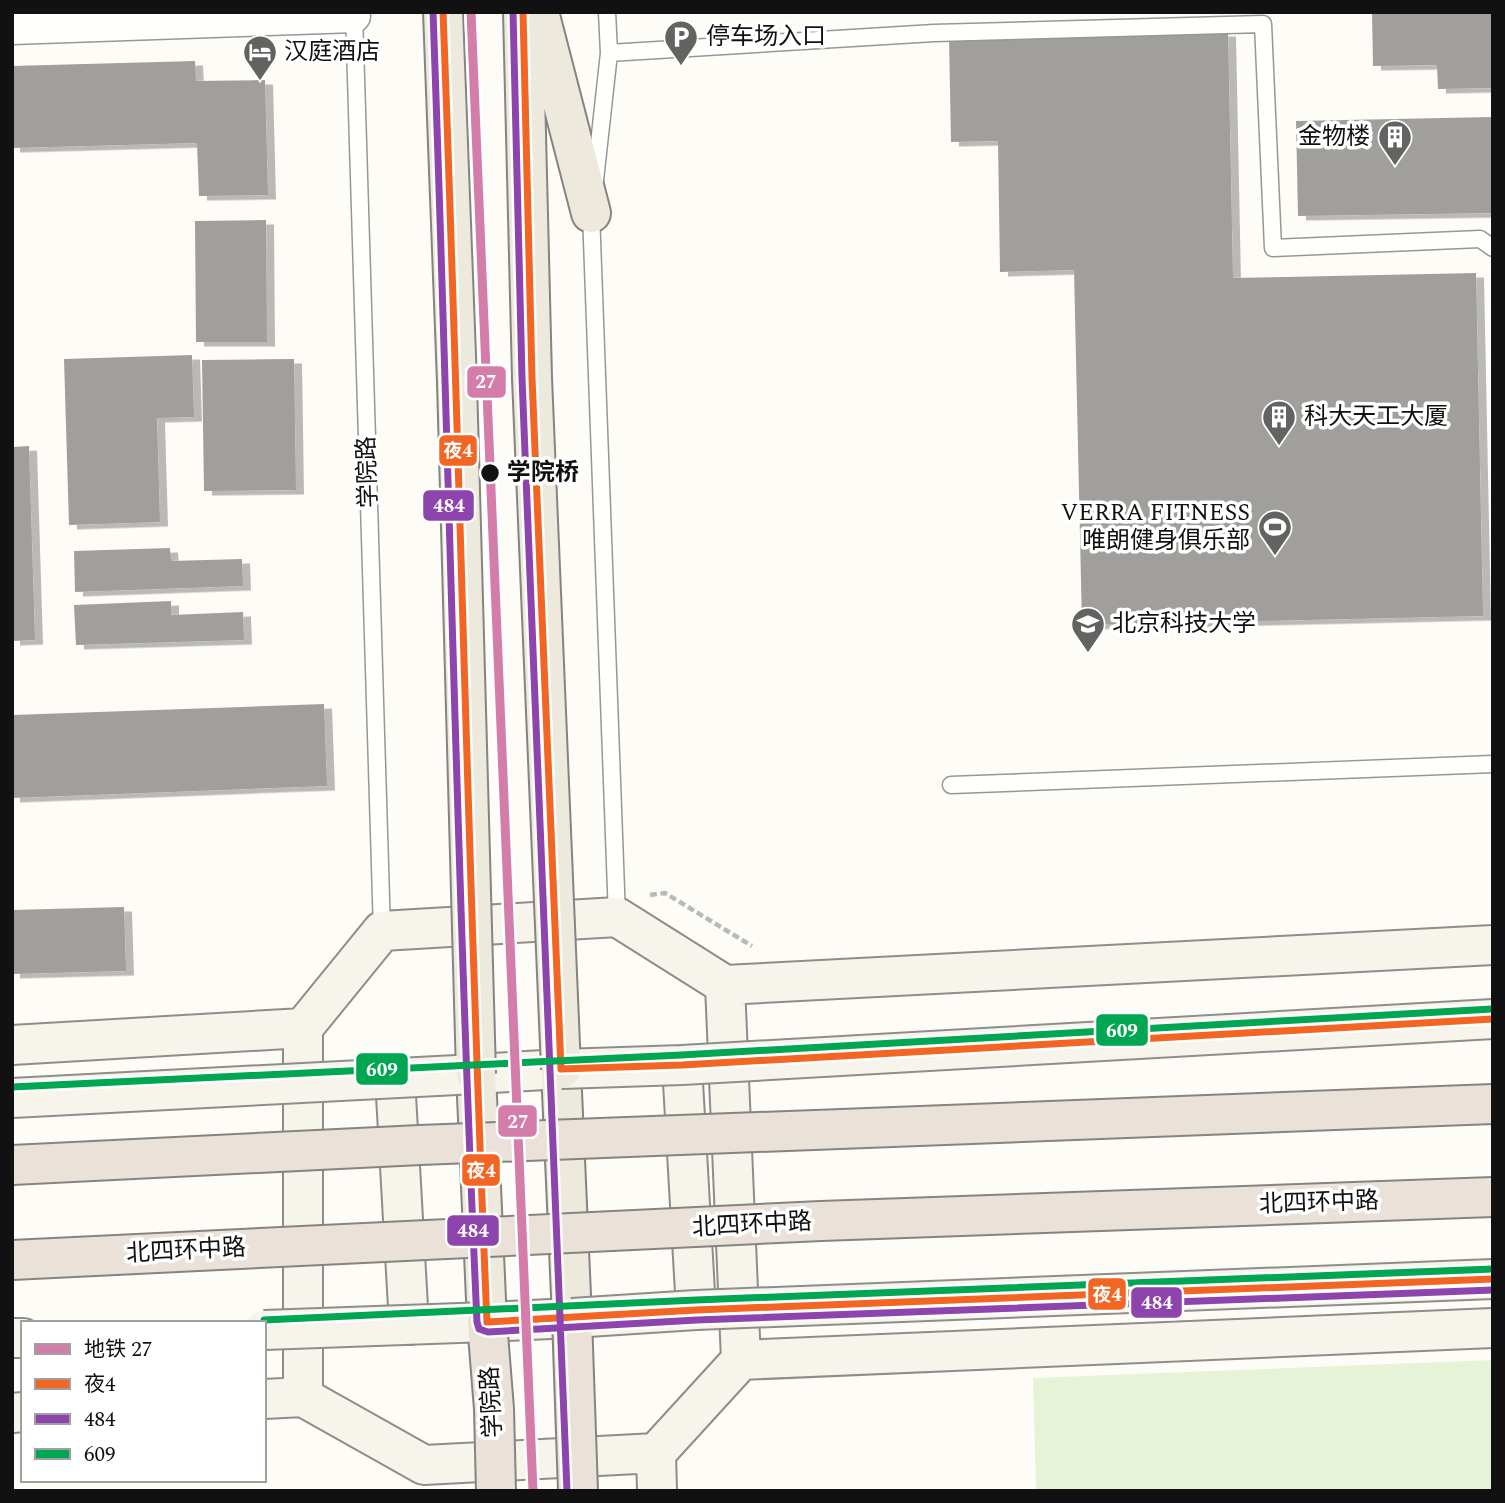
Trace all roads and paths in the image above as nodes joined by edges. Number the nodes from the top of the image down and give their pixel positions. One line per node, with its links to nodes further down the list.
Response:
1 (443, 12): 21 (main road, 学院路, bridge)
2 (523, 12): 20 (main road, bridge)
3 (539, 12): 8 (main road)
4 (607, 12): 7 (lane)
5 (354, 14): 6 (street); 13 (lane, 学院路)
6 (12, 28)
7 (609, 53): 8 (lane); 9 (lane)
8 (591, 213): 12 (lane)
9 (1493, 248)
10 (1493, 764): 11 (lane)
11 (951, 785)
12 (617, 917): 13 (street); 15 (street)
13 (382, 931): 17 (street)
14 (1493, 945): 15 (street)
15 (725, 985): 35 (street)
16 (1493, 1019): 19 (street, bridge)
17 (303, 1028): 18 (street); 36 (street)
18 (12, 1045)
19 (682, 1065): 20 (street, bridge); 29 (street, bridge)
20 (561, 1069): 21 (street); 30 (main road, bridge)
21 (476, 1074): 22 (street, bridge); 31 (main road, 学院路, bridge)
22 (394, 1078): 23 (street, bridge); 32 (street, bridge)
23 (12, 1098)
24 (1493, 1104): 25 (highway, bridge)
25 (12, 1166)
26 (1493, 1197): 27 (highway, 北四环中路, bridge)
27 (12, 1260)
28 (1493, 1279): 29 (street, bridge)
29 (696, 1310): 30 (street, bridge)
30 (572, 1318): 31 (street); 41 (highway, bridge)
31 (486, 1321): 32 (street, bridge); 40 (highway, 学院路, bridge)
32 (409, 1325): 34 (street, bridge)
33 (1493, 1328): 35 (street)
34 (266, 1330)
35 (741, 1360): 38 (street)
36 (303, 1397): 37 (street); 39 (street)
37 (266, 1399)
38 (656, 1453): 39 (street); 42 (street)
39 (424, 1478)
40 (496, 1491)
41 (578, 1491)
42 (657, 1491)

